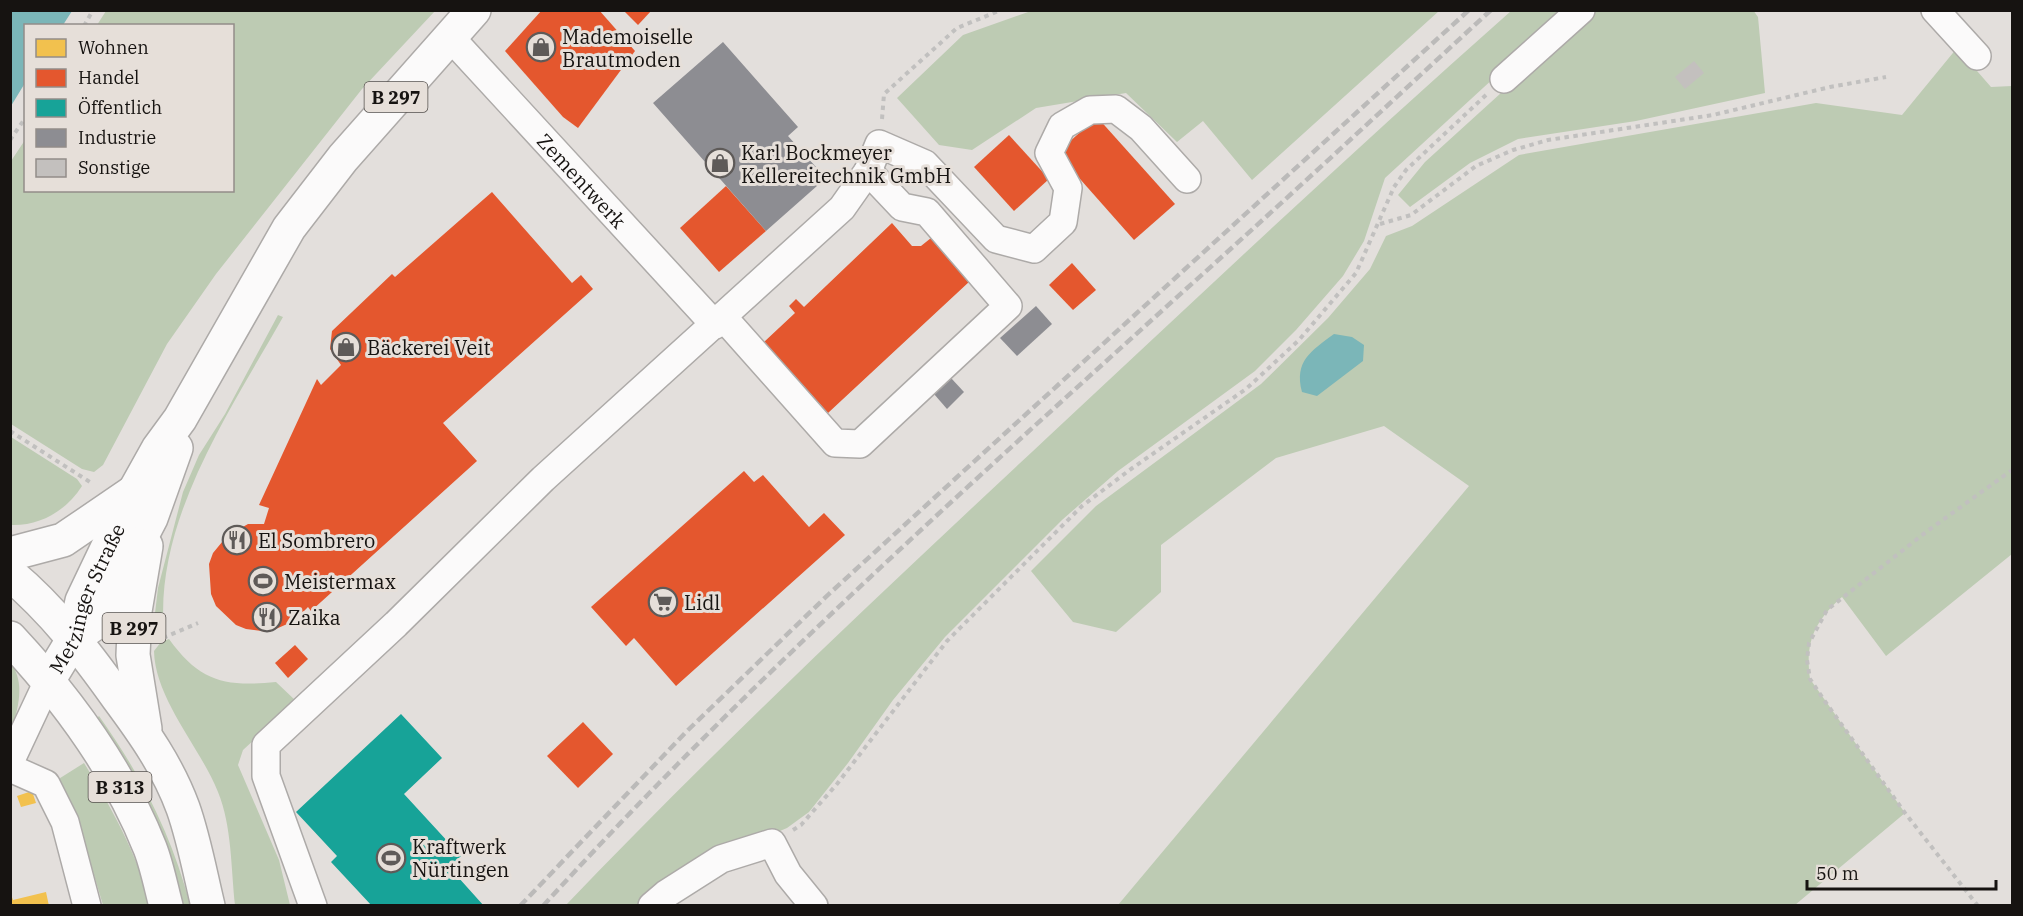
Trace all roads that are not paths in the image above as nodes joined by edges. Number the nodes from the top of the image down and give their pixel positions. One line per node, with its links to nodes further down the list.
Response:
1 (474, 10): 4 (main road, Metzinger Straße / B 297)
2 (1581, 10): 6 (street)
3 (1935, 10): 5 (street)
4 (450, 37): 9 (street, Zementwerk); 10 (main road, Metzinger Straße / B 297)
5 (1977, 56)
6 (1504, 79)
7 (868, 171): 8 (street); 9 (street); 9 (street, Zementwerk)
8 (1188, 179)
9 (719, 321): 22 (street)
10 (142, 505): 11 (main road, B 297); 13 (main road, Metzinger Straße / B 297); 16 (main road, B 297)
11 (10, 554)
12 (10, 574): 13 (main road, B 313)
13 (85, 630): 15 (main road, Metzinger Straße / B 297); 16 (main road, B 313)
14 (11, 639): 15 (main road, B 313)
15 (48, 681): 17 (street); 20 (main road, Metzinger Straße / B 313)
16 (147, 737): 21 (main road, B 313)
17 (10, 762)
18 (10, 768): 19 (street)
19 (87, 906)
20 (166, 906)
21 (208, 906)
22 (313, 906)
23 (652, 906): 24 (street)
24 (814, 906)

